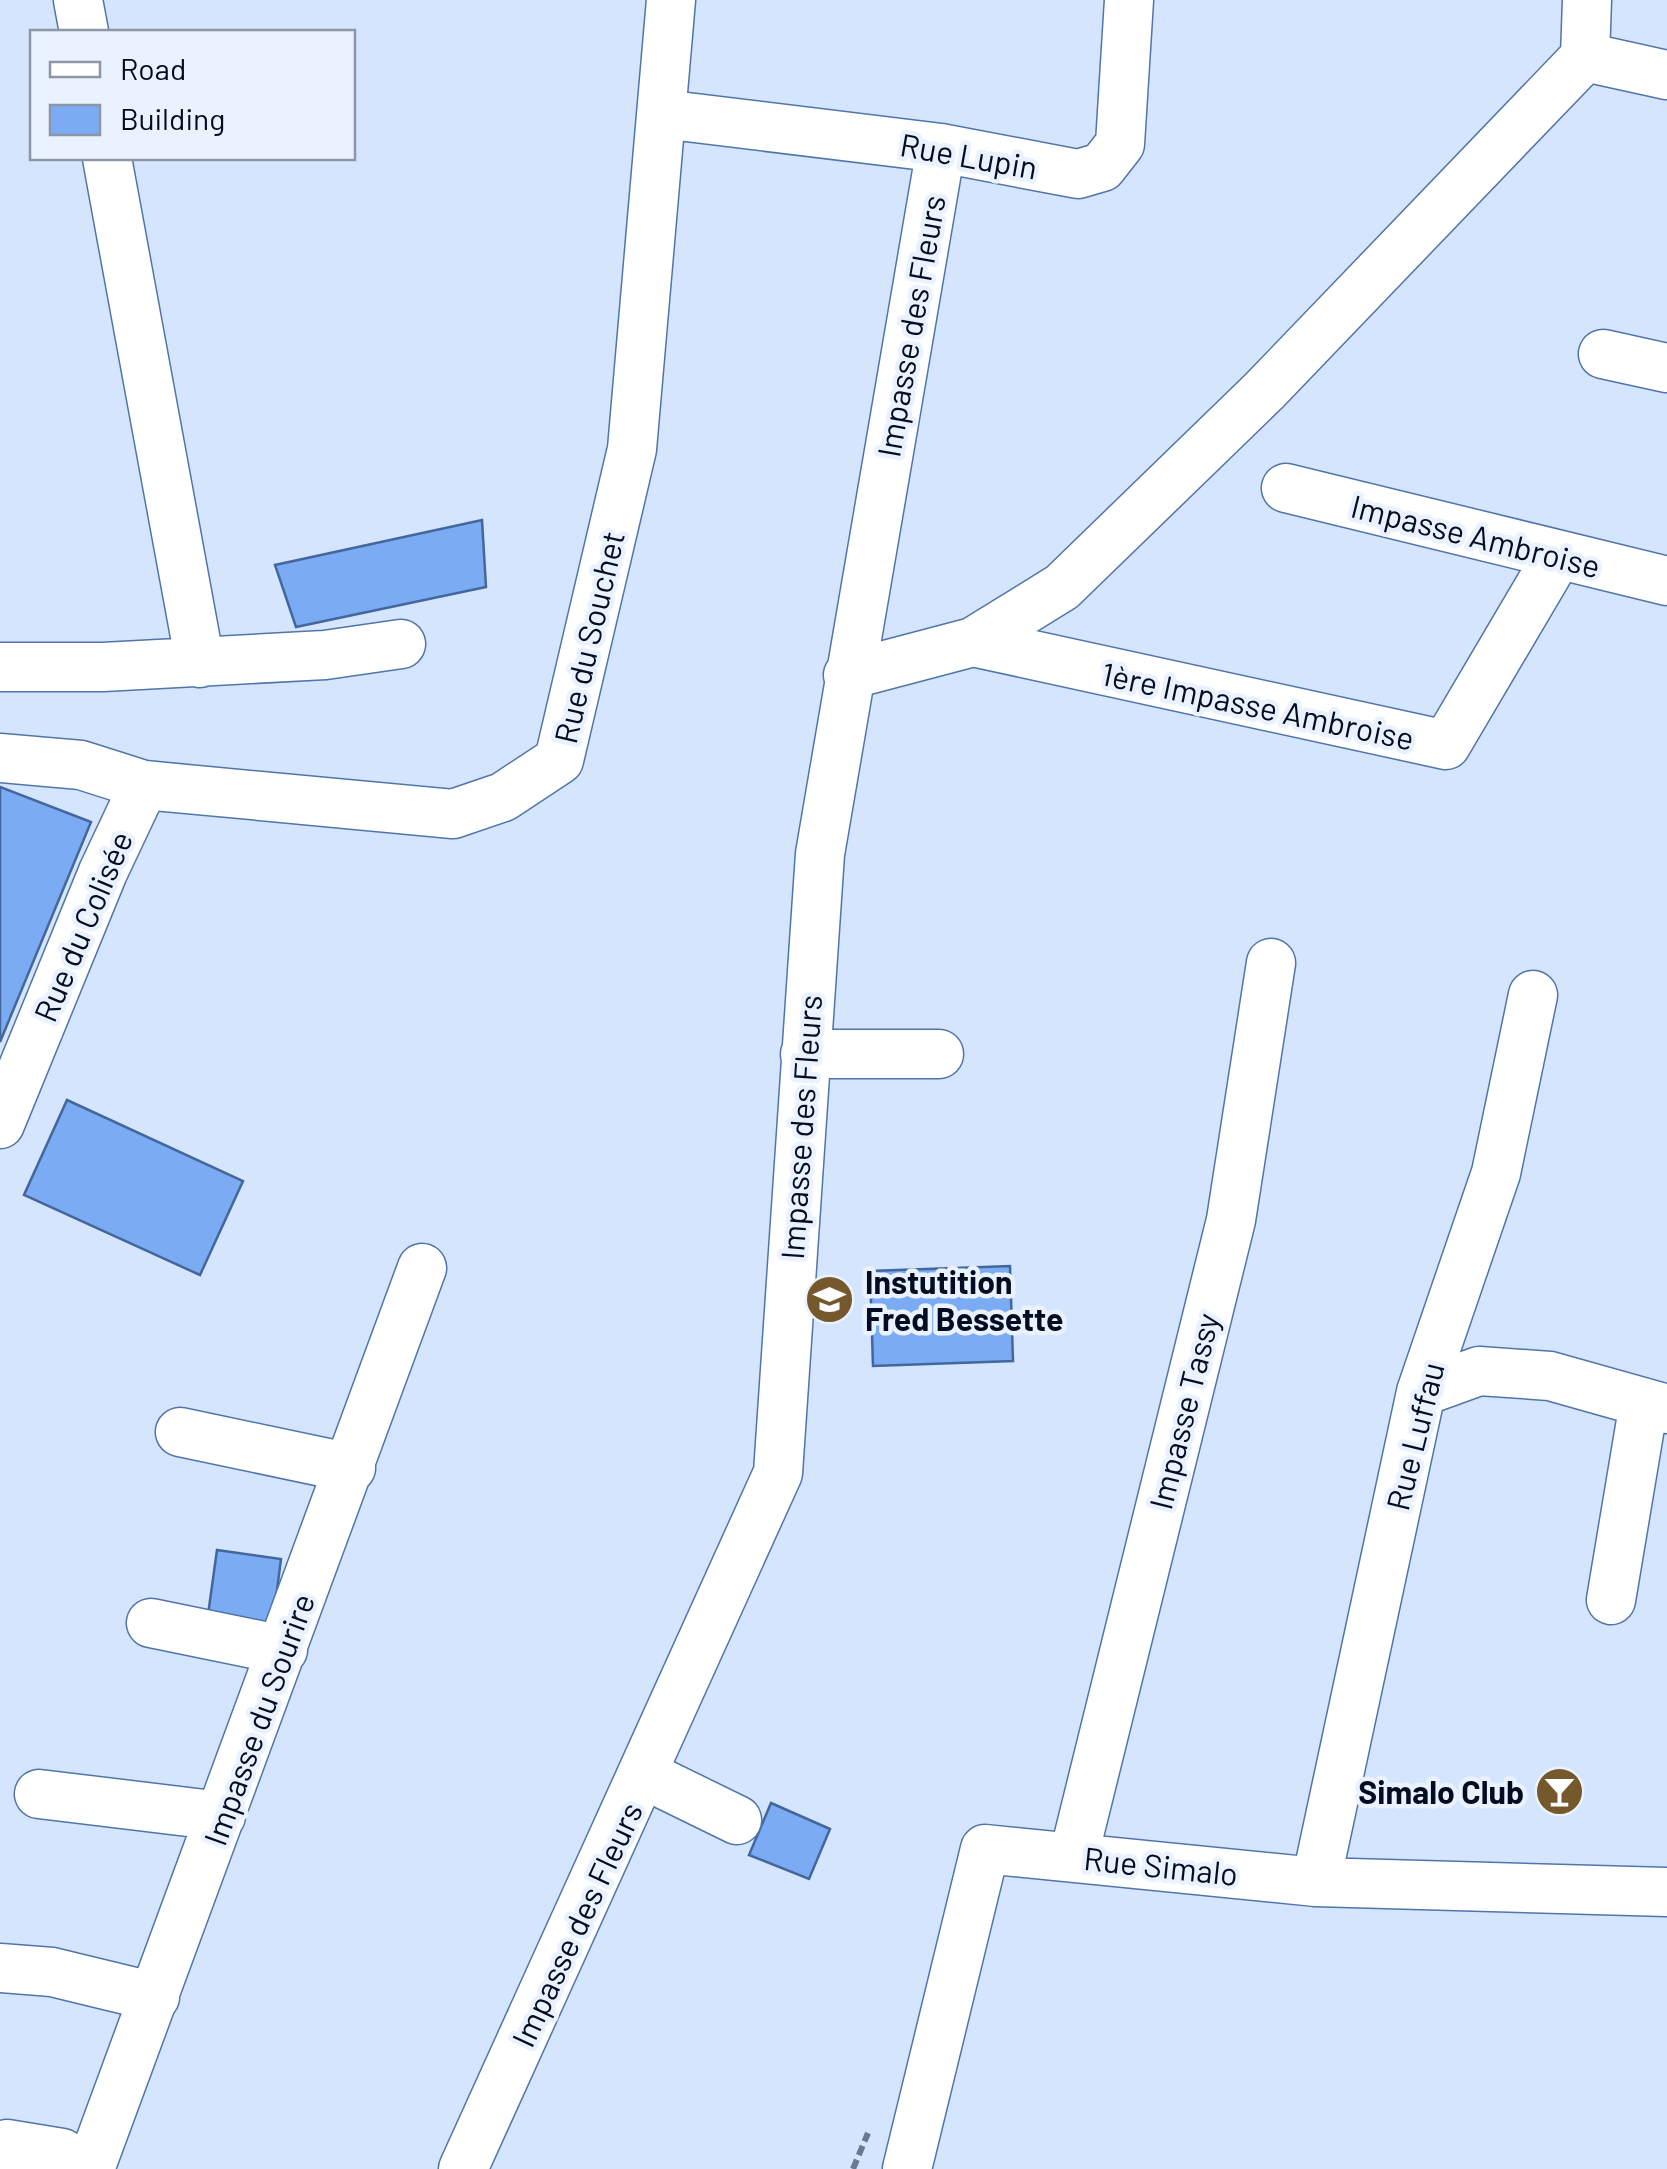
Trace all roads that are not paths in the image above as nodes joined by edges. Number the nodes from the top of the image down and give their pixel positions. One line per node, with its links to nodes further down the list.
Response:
1 (78, 0): 5 (street)
2 (671, 0): 8 (street, Rue du Souchet)
3 (1129, 0): 9 (street, Rue Lupin)
4 (1587, 0): 6 (street)
5 (84, 30)
6 (1586, 57): 7 (street); 16 (street)
7 (1667, 75)
8 (662, 114): 9 (street, Rue Lupin); 22 (street, Rue du Souchet)
9 (941, 148): 20 (street, Impasse des Fleurs)
10 (107, 160): 18 (street)
11 (1603, 354): 12 (street)
12 (1667, 368)
13 (1286, 488): 14 (street, Impasse Ambroise)
14 (1558, 555): 15 (street, Impasse Ambroise); 16 (street, 1ère Impasse Ambroise)
15 (1667, 580)
16 (973, 642): 20 (street)
17 (401, 644): 18 (street)
18 (200, 662): 19 (street)
19 (0, 667)
20 (848, 675): 25 (street, Impasse des Fleurs)
21 (0, 758): 22 (street, Rue du Souchet)
22 (144, 785): 27 (street, Rue du Colisée)
23 (1270, 964): 40 (street, Impasse Tassy)
24 (1533, 996): 29 (street, Rue Luffau)
25 (804, 1054): 26 (street); 36 (street, Impasse des Fleurs)
26 (939, 1054)
27 (0, 1124)
28 (422, 1268): 32 (street, Impasse du Sourire)
29 (1421, 1392): 30 (street); 41 (street, Rue Luffau)
30 (1656, 1406): 33 (street)
31 (180, 1432): 32 (street)
32 (351, 1468): 35 (street, Impasse du Sourire)
33 (1612, 1600)
34 (151, 1623): 35 (street)
35 (283, 1650): 38 (street, Impasse du Sourire)
36 (644, 1775): 39 (street); 47 (street, Impasse des Fleurs)
37 (40, 1794): 38 (street)
38 (222, 1816): 44 (street, Impasse du Sourire)
39 (737, 1820)
40 (1074, 1855): 41 (street, Rue Simalo); 48 (street, Rue Simalo)
41 (1316, 1882): 42 (street, Rue Simalo)
42 (1667, 1892)
43 (0, 1968): 44 (street)
44 (154, 1998): 46 (street, Impasse du Sourire)
45 (0, 2158): 46 (street)
46 (89, 2169)
47 (463, 2169)
48 (907, 2169)

